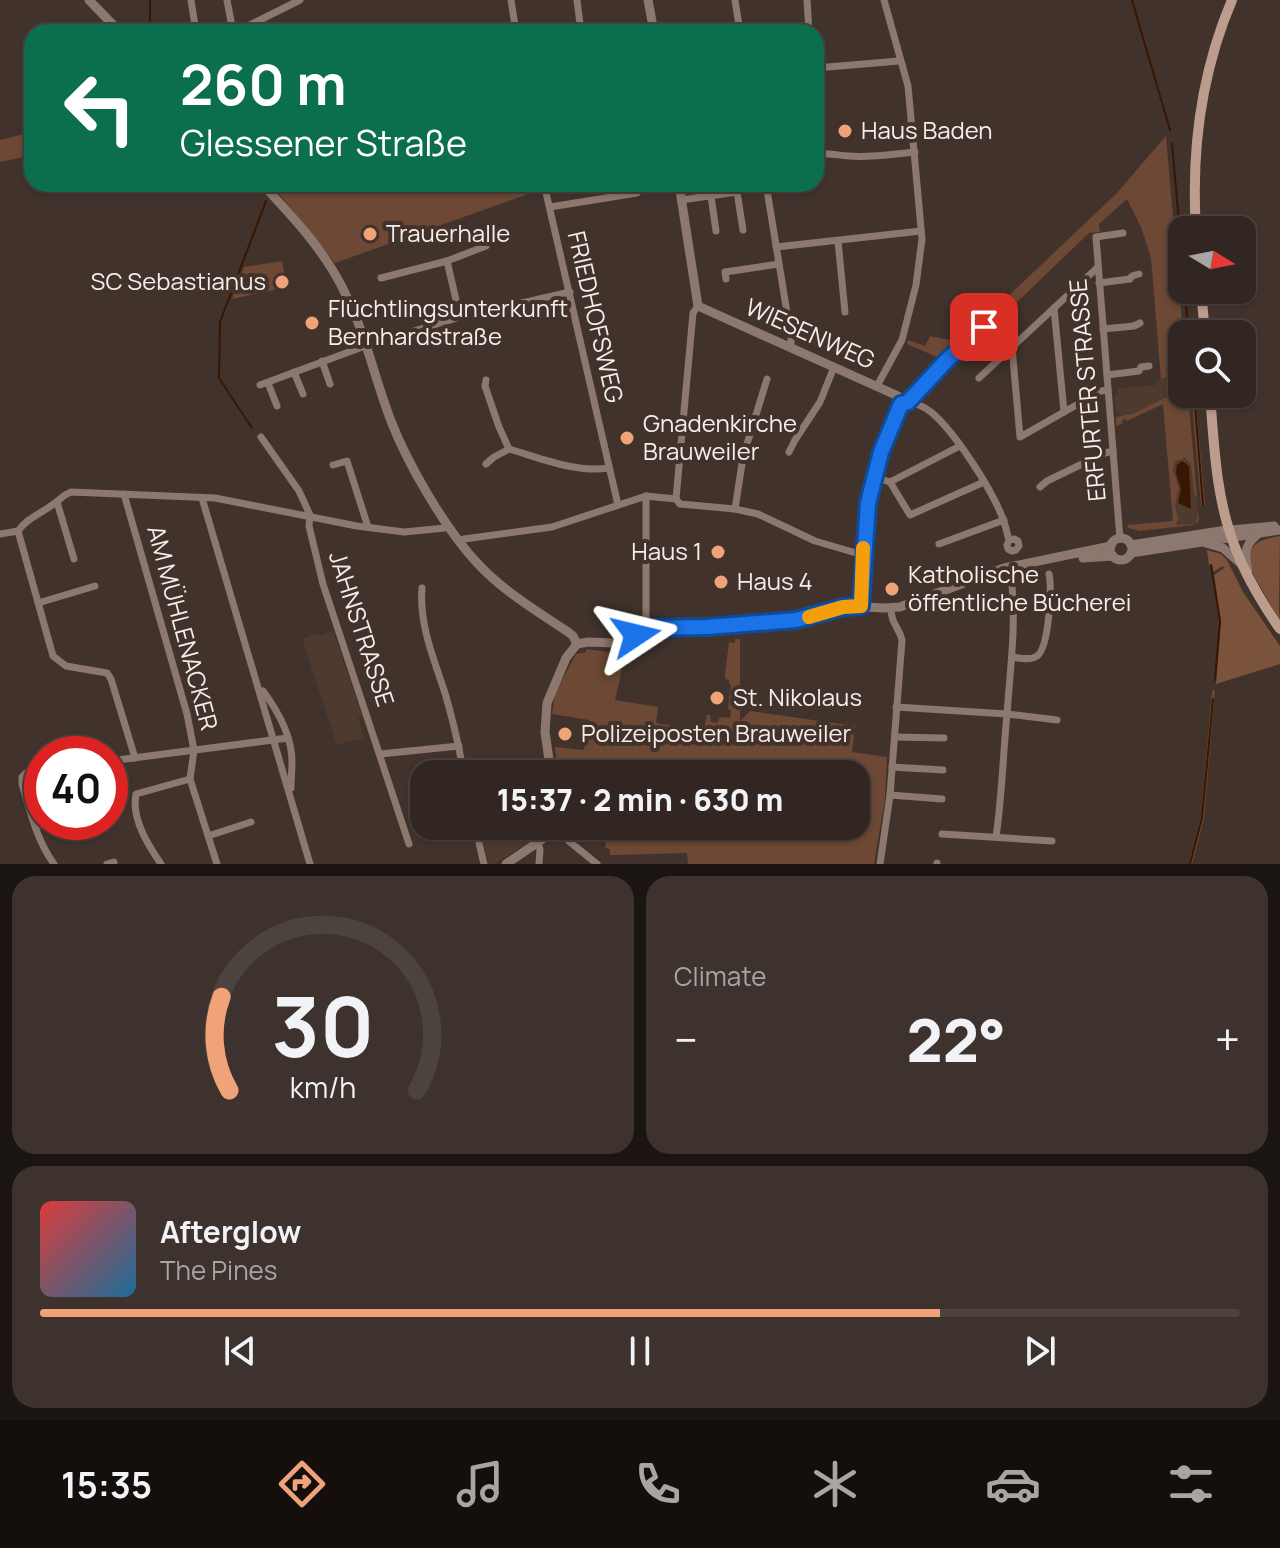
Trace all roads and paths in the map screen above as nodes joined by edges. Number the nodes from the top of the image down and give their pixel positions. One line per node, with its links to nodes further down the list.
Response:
1 (89, 0): 13 (street)
2 (191, 0): 14 (street)
3 (227, 0): 15 (street)
4 (300, 0): 12 (street)
5 (511, 0): 17 (street)
6 (577, 0): 18 (street)
7 (648, 0): 19 (street)
8 (735, 0): 20 (street)
9 (807, 0): 21 (street)
10 (884, 0): 22 (street)
11 (1232, 0): 34 (main road)
12 (282, 4): 16 (street)
13 (112, 24)
14 (195, 24)
15 (232, 24)
16 (248, 24)
17 (515, 24)
18 (580, 24)
19 (652, 24)
20 (739, 24)
21 (808, 24)
22 (899, 61): 23 (street); 24 (street)
23 (824, 67)
24 (915, 152): 25 (street); 37 (street)
25 (824, 154)
26 (269, 192): 57 (street)
27 (546, 192): 33 (street, FRIEDHOFSWEG)
28 (680, 192): 32 (street)
29 (767, 192): 41 (street)
30 (637, 193): 33 (street)
31 (711, 196): 32 (street); 35 (street); 36 (street)
32 (681, 200): 50 (street)
33 (550, 207): 49 (street, FRIEDHOFSWEG)
34 (1196, 216)
35 (743, 230)
36 (716, 231)
37 (921, 231): 39 (street); 69 (street)
38 (1123, 233): 44 (street, ERFURTER STRASSE)
39 (838, 241): 41 (street); 52 (street)
40 (486, 246): 42 (street)
41 (776, 247): 43 (street)
42 (447, 261): 46 (street); 53 (street)
43 (779, 264): 47 (street); 59 (street)
44 (1097, 267): 48 (street, ERFURTER STRASSE); 51 (street)
45 (1139, 274): 48 (street)
46 (381, 278)
47 (726, 279)
48 (1099, 283): 56 (street, ERFURTER STRASSE)
49 (570, 292): 53 (street); 83 (street, FRIEDHOFSWEG)
50 (698, 306): 59 (street, WIESENWEG); 91 (street)
51 (1054, 308): 58 (street); 75 (street)
52 (845, 312)
53 (460, 317): 57 (street)
54 (1140, 323): 56 (street)
55 (984, 327): 72 (street)
56 (1103, 329): 64 (street, ERFURTER STRASSE)
57 (365, 346): 60 (street); 97 (street)
58 (1012, 347): 65 (street); 75 (street)
59 (791, 348): 62 (street, WIESENWEG)
60 (322, 361): 63 (street); 68 (street)
61 (1149, 366): 64 (street)
62 (834, 367): 69 (street, WIESENWEG); 80 (street)
63 (294, 372): 71 (street); 73 (street)
64 (1107, 375): 70 (street, ERFURTER STRASSE)
65 (979, 378)
66 (767, 379): 94 (street)
67 (486, 380): 78 (street)
68 (330, 384)
69 (877, 386): 72 (street, WIESENWEG)
70 (1108, 390): 75 (street); 79 (street, ERFURTER STRASSE)
71 (303, 394)
72 (905, 403): 77 (street); 84 (street)
73 (277, 406)
74 (1211, 408): 102 (main road)
75 (1064, 412)
76 (261, 437): 95 (street, JAHNSTRASSE)
77 (960, 446): 85 (street); 86 (street)
78 (509, 449): 81 (street); 83 (street)
79 (1113, 451): 87 (street); 104 (street, ERFURTER STRASSE)
80 (789, 452)
81 (486, 464)
82 (333, 465): 98 (street)
83 (608, 468): 93 (street, FRIEDHOFSWEG)
84 (874, 477): 85 (street); 111 (street)
85 (890, 482): 86 (street)
86 (984, 482): 96 (street)
87 (1040, 487)
88 (124, 494): 90 (street); 92 (street); 135 (street, AM MÜHLENACKER)
89 (646, 496): 91 (street); 93 (street); 122 (street)
90 (202, 498): 95 (street); 126 (street)
91 (676, 499): 94 (street)
92 (57, 502): 100 (street); 112 (street)
93 (618, 505): 106 (street)
94 (735, 509): 111 (street)
95 (310, 515): 98 (street); 136 (street, JAHNSTRASSE)
96 (1004, 520): 105 (street); 108 (street)
97 (449, 526): 98 (street); 106 (street)
98 (368, 527)
99 (1280, 528): 102 (street); 103 (street)
100 (18, 531): 101 (street); 119 (street)
101 (0, 534)
102 (1231, 534): 103 (street); 107 (street); 109 (street); 113 (main road)
103 (1257, 535): 115 (street)
104 (1120, 539): 109 (street); 110 (street)
105 (1009, 540)
106 (461, 541): 124 (street)
107 (1203, 542): 109 (street); 113 (street)
108 (939, 544)
109 (1131, 549): 110 (street)
110 (1112, 551): 121 (street)
111 (863, 555): 120 (street)
112 (74, 559)
113 (1242, 565): 115 (main road)
114 (1049, 574): 125 (street)
115 (1249, 579): 123 (main road)
116 (1012, 585): 125 (street)
117 (95, 586): 119 (street)
118 (422, 588): 134 (street)
119 (38, 603): 137 (street)
120 (861, 606): 121 (street); 122 (street)
121 (891, 608): 127 (street)
122 (646, 628): 124 (street)
123 (1280, 629)
124 (577, 644): 140 (street)
125 (1012, 657): 128 (street)
126 (259, 686): 131 (street); 133 (street)
127 (896, 707): 128 (street); 130 (street)
128 (1007, 714): 129 (street); 150 (street)
129 (1057, 720)
130 (895, 737): 132 (street); 141 (street)
131 (288, 738): 133 (street); 145 (street)
132 (944, 738)
133 (274, 739): 135 (street); 145 (street)
134 (459, 746): 136 (street); 139 (street)
135 (194, 750): 137 (street); 143 (street, AM MÜHLENACKER)
136 (380, 754): 156 (street, JAHNSTRASSE)
137 (135, 758): 138 (street)
138 (128, 759)
139 (462, 760)
140 (549, 760)
141 (892, 767): 142 (street); 144 (street)
142 (943, 770)
143 (190, 779): 149 (street, AM MÜHLENACKER); 159 (street)
144 (890, 795): 146 (street); 166 (street)
145 (291, 798): 161 (street)
146 (942, 799)
147 (251, 822): 149 (street)
148 (942, 834): 150 (street)
149 (208, 836): 160 (street, AM MÜHLENACKER)
150 (996, 837): 155 (street)
151 (41, 840): 158 (street)
152 (478, 840): 162 (street)
153 (542, 840): 157 (street)
154 (568, 840): 165 (street)
155 (1052, 841)
156 (409, 844)
157 (538, 844): 163 (street); 164 (street)
158 (54, 864)
159 (161, 864)
160 (217, 864)
161 (310, 864)
162 (484, 864)
163 (506, 864)
164 (539, 864)
165 (597, 864)
166 (880, 864)

